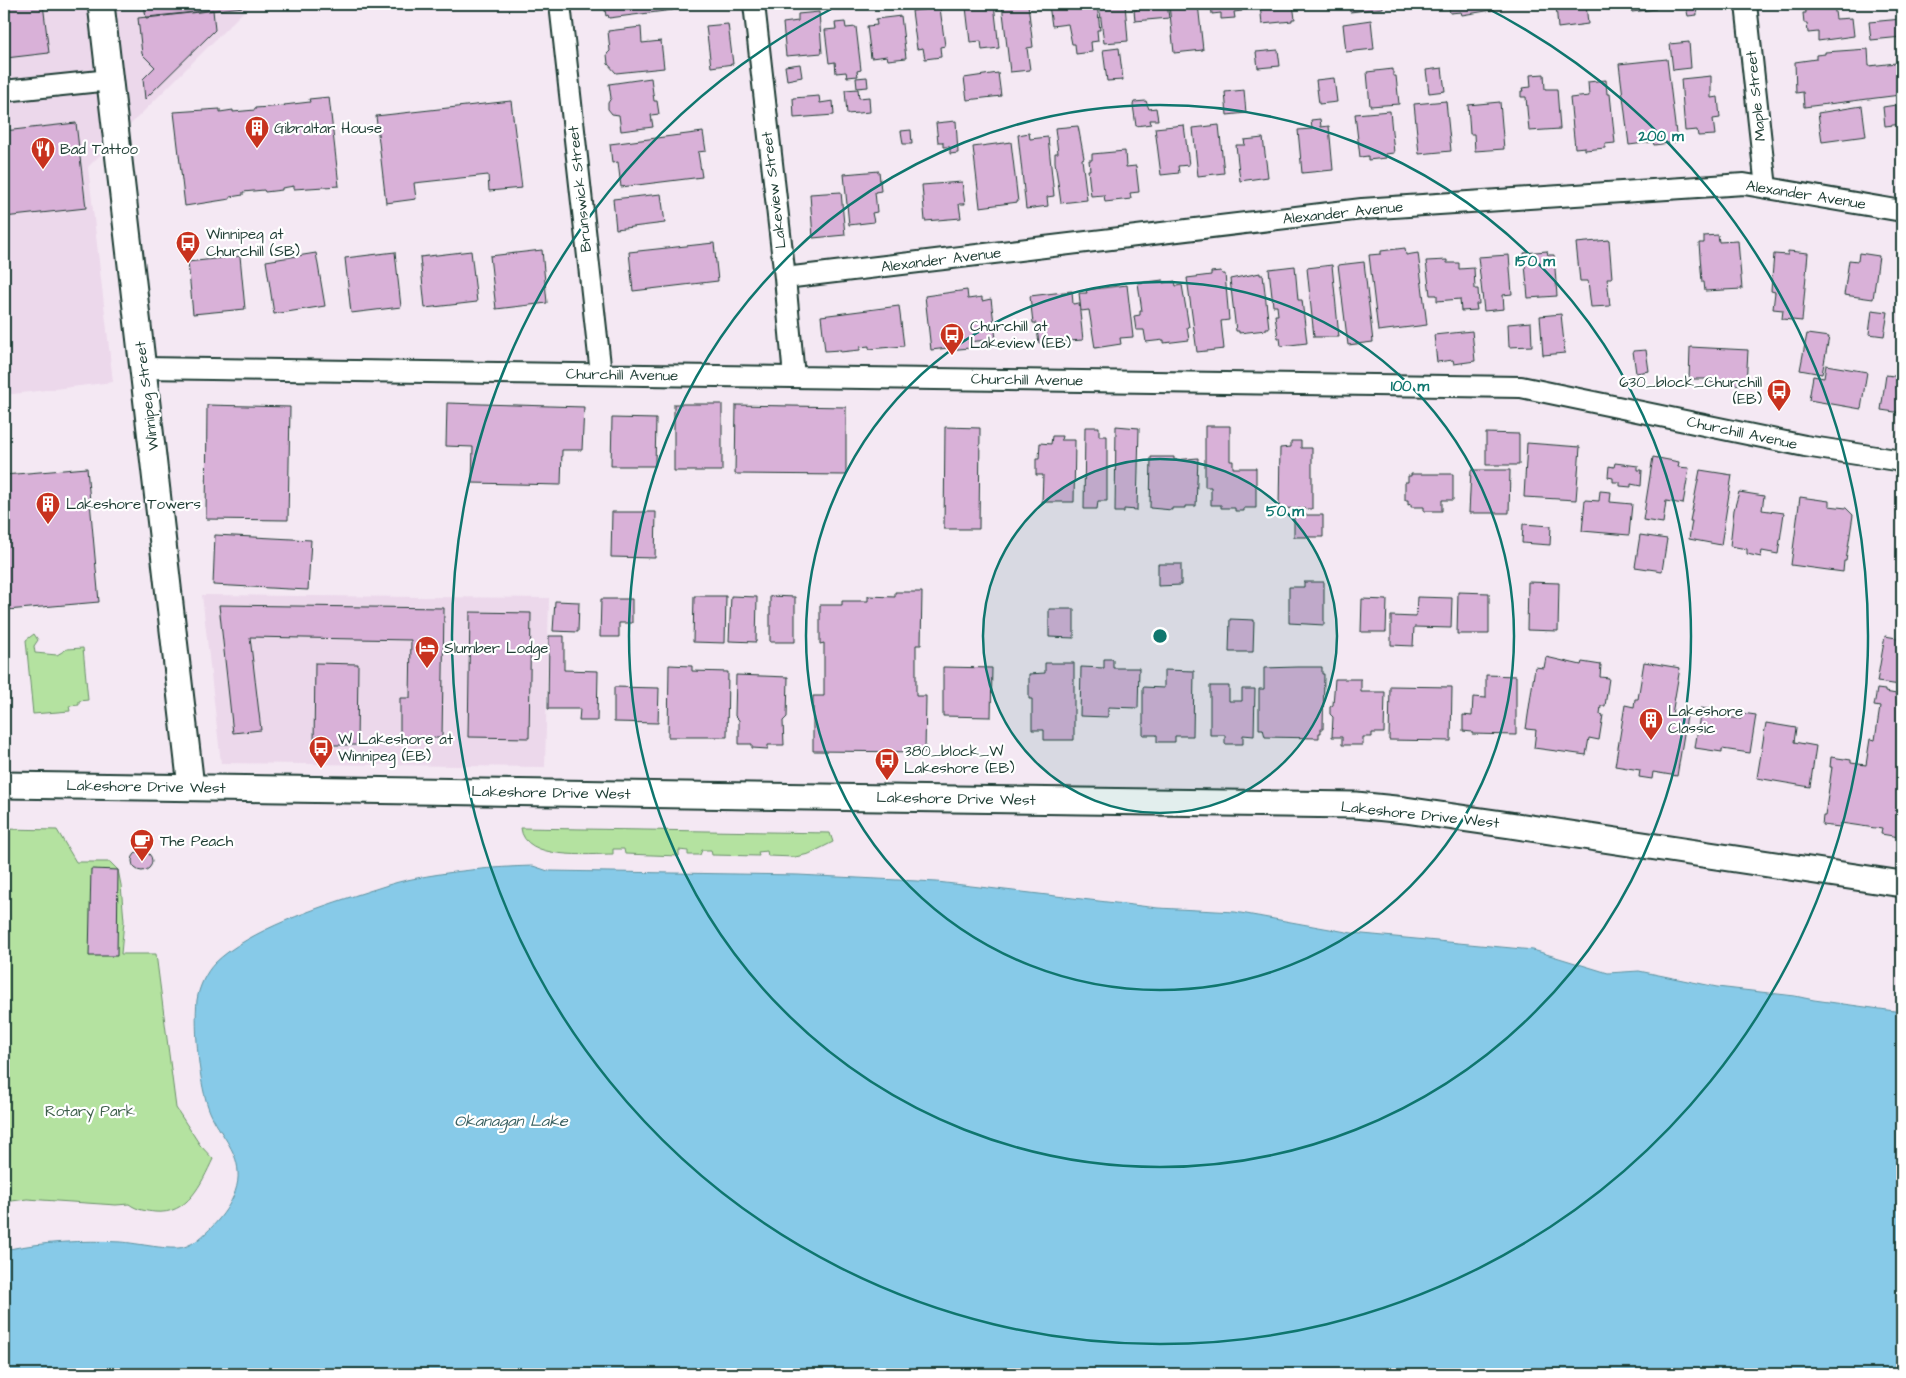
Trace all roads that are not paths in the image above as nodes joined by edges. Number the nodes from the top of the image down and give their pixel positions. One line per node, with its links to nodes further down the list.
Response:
1 (101, 4): 5 (street, Winnipeg Street)
2 (560, 4): 11 (street, Brunswick Street)
3 (754, 4): 9 (street, Lakeview Street)
4 (1746, 4): 7 (street, Maple Street)
5 (110, 80): 6 (street); 10 (street, Winnipeg Street)
6 (4, 92)
7 (1766, 188): 8 (street, Alexander Avenue); 9 (street, Alexander Avenue)
8 (1902, 211)
9 (785, 278): 12 (street, Lakeview Street)
10 (144, 368): 11 (street, Churchill Avenue); 15 (street, Winnipeg Street)
11 (601, 374): 12 (street, Churchill Avenue)
12 (794, 377): 13 (street, Churchill Avenue)
13 (1902, 461)
14 (4, 785): 15 (street, Lakeshore Drive West)
15 (191, 788): 16 (street, Lakeshore Drive West)
16 (1902, 884)

